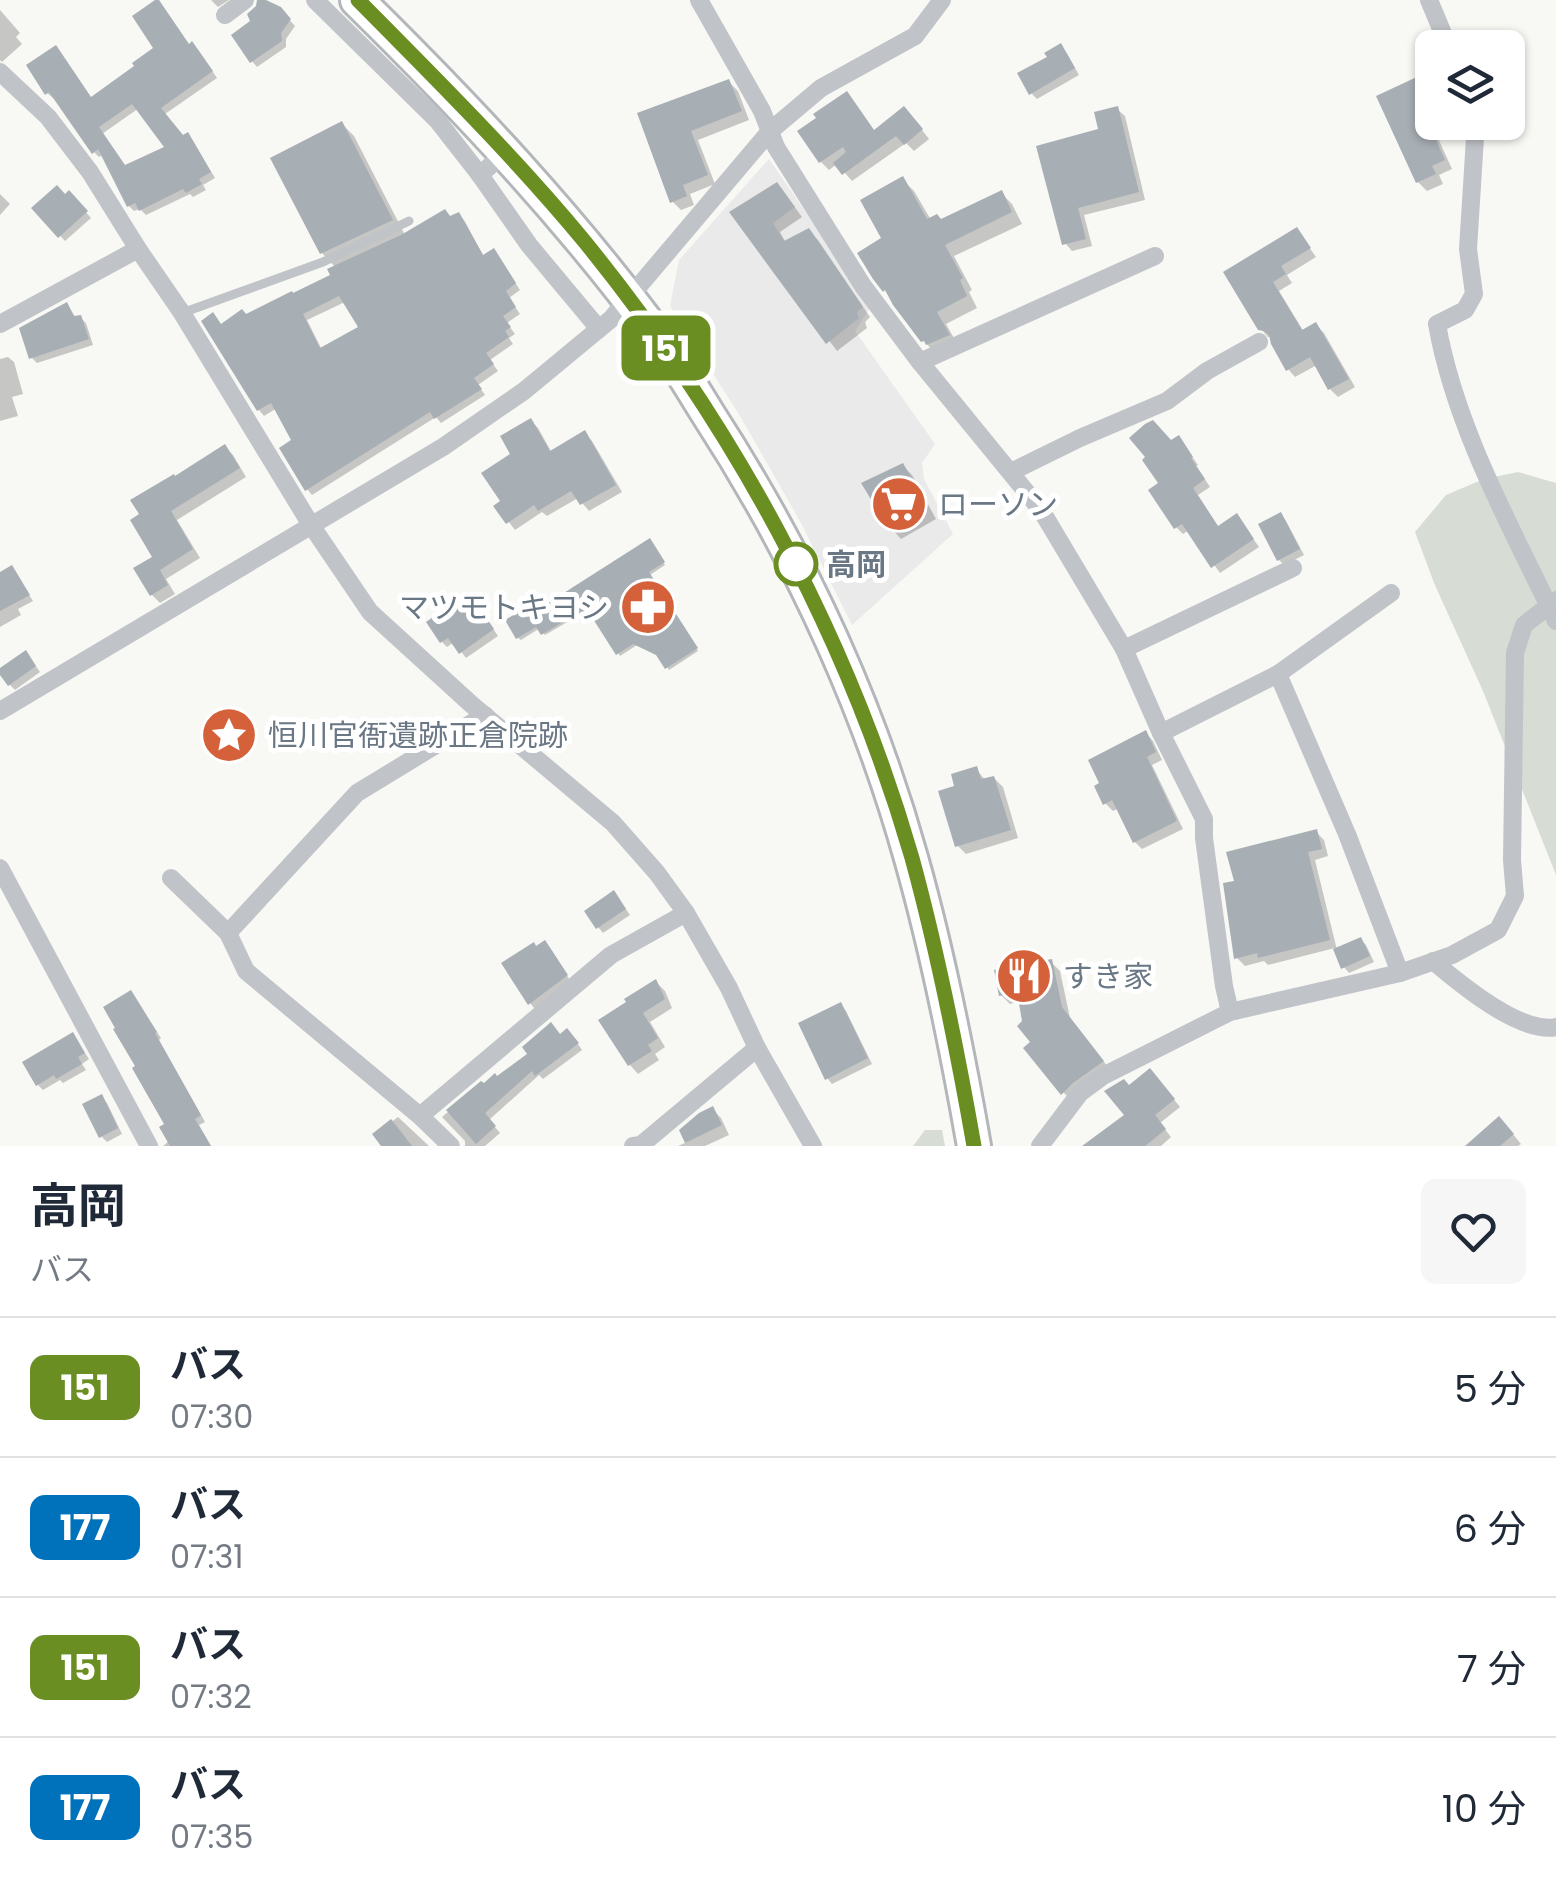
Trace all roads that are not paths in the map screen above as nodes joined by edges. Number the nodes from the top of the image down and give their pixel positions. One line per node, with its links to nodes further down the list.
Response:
1 (245, 0): 7 (street)
2 (315, 0): 13 (street)
3 (358, 0): 12 (highway)
4 (699, 0): 10 (street)
5 (942, 0): 10 (street)
6 (1429, 0): 8 (street)
7 (225, 15)
8 (1442, 30)
9 (0, 72): 15 (street)
10 (770, 131): 17 (street); 22 (street)
11 (1475, 140): 27 (street)
12 (505, 152): 13 (street); 17 (highway)
13 (480, 175): 20 (street)
14 (409, 222): 18 (lane)
15 (138, 249): 18 (street); 19 (street)
16 (1155, 256): 22 (street)
17 (629, 299): 20 (street); 47 (highway)
18 (182, 312): 24 (street)
19 (0, 324)
20 (599, 329): 24 (street)
21 (1260, 342): 23 (street)
22 (920, 362): 23 (street)
23 (1010, 472): 28 (street)
24 (311, 525): 30 (street); 31 (street)
25 (1293, 568): 28 (street)
26 (1391, 593): 29 (street)
27 (1553, 609): 37 (street)
28 (1124, 649): 32 (street)
29 (1278, 674): 32 (street); 38 (street)
30 (0, 711)
31 (485, 716): 35 (street); 36 (street)
32 (1161, 734): 39 (street)
33 (0, 868): 43 (street)
34 (171, 878): 36 (street)
35 (686, 913): 41 (street); 42 (street)
36 (228, 933): 42 (street)
37 (1433, 962): 38 (street); 40 (street)
38 (1400, 973): 39 (street)
39 (1230, 1012): 48 (street)
40 (1556, 1027)
41 (757, 1048): 45 (street); 46 (street)
42 (420, 1116): 44 (street)
43 (149, 1146)
44 (451, 1146)
45 (634, 1146)
46 (814, 1146)
47 (974, 1146)
48 (1040, 1146)

